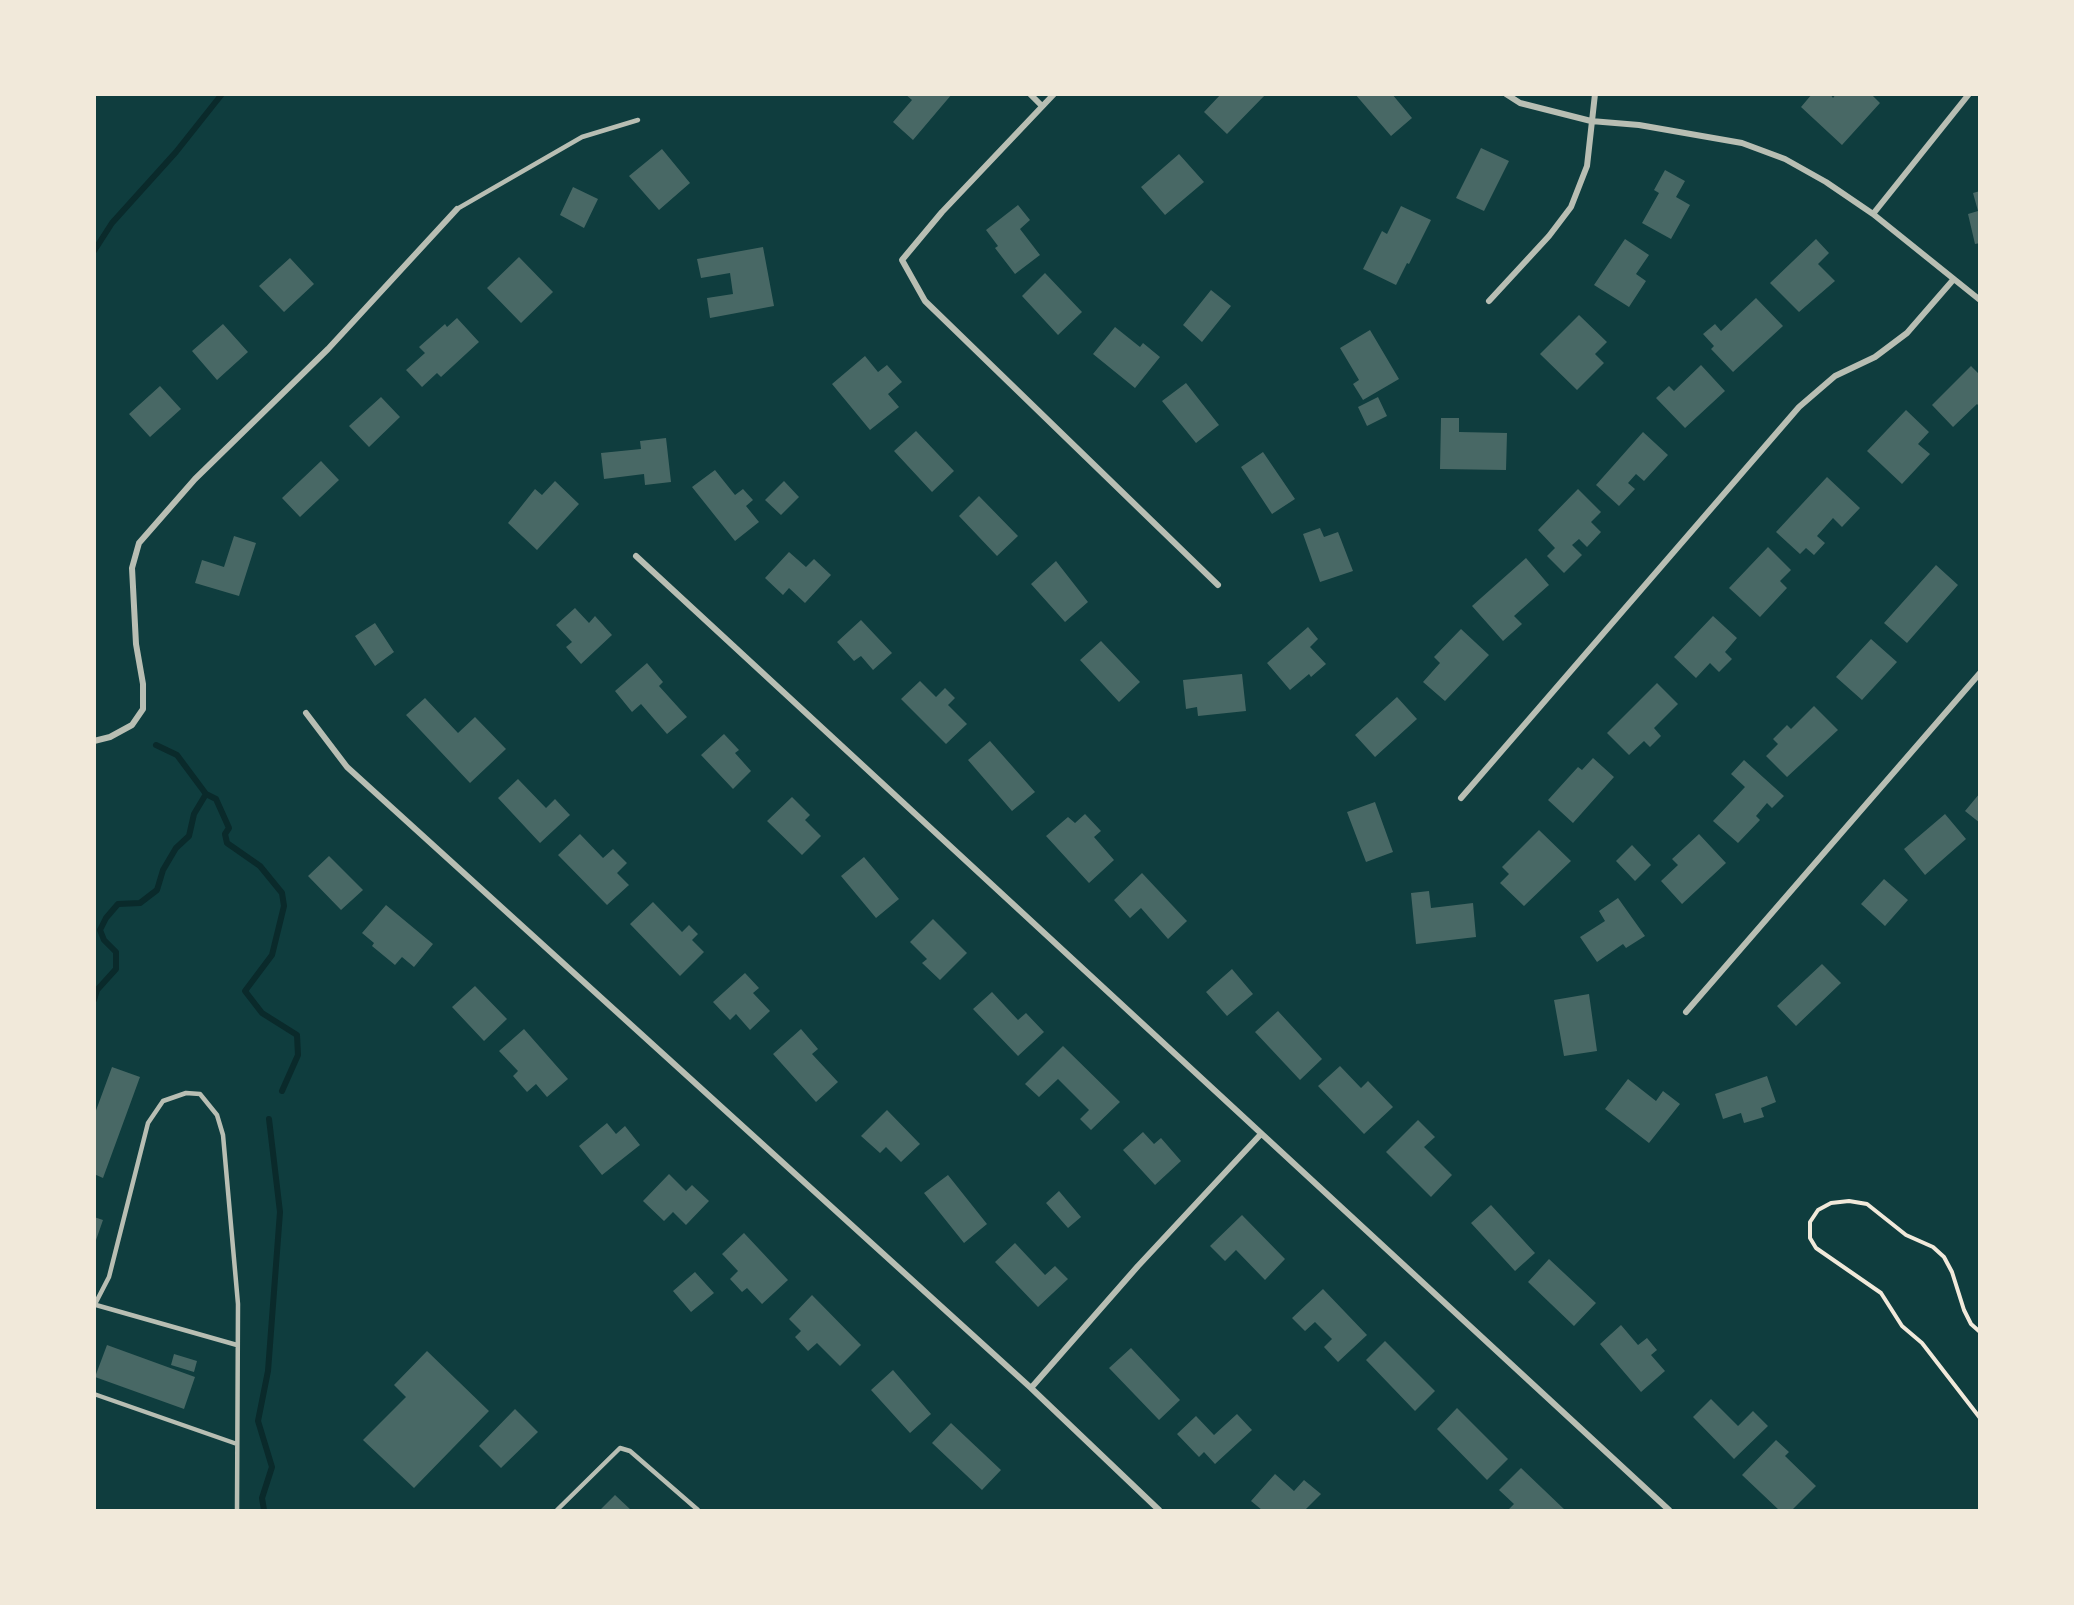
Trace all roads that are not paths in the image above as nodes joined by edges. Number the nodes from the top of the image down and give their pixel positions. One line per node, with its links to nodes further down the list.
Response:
1 (1030, 94): 6 (street)
2 (1053, 94): 6 (street)
3 (1506, 94): 8 (street)
4 (1595, 94): 8 (street)
5 (1969, 94): 10 (street)
6 (1042, 106): 15 (street)
7 (638, 120): 9 (lane)
8 (1591, 121): 10 (street); 13 (street)
9 (457, 209): 18 (street)
10 (1873, 214): 11 (street)
11 (1953, 280): 12 (street); 19 (street)
12 (1980, 300)
13 (1489, 301)
14 (636, 556): 21 (street)
15 (1218, 585)
16 (1980, 672): 20 (street)
17 (306, 713): 24 (street)
18 (94, 741)
19 (1461, 798)
20 (1686, 1012)
21 (1261, 1134): 24 (street); 31 (street)
22 (95, 1306): 23 (lane); 23 (lane)
23 (237, 1345): 26 (lane)
24 (1031, 1388): 30 (street)
25 (94, 1394): 26 (lane)
26 (237, 1444): 27 (lane)
27 (237, 1510)
28 (557, 1510): 29 (lane)
29 (698, 1510)
30 (1159, 1510)
31 (1669, 1510)

